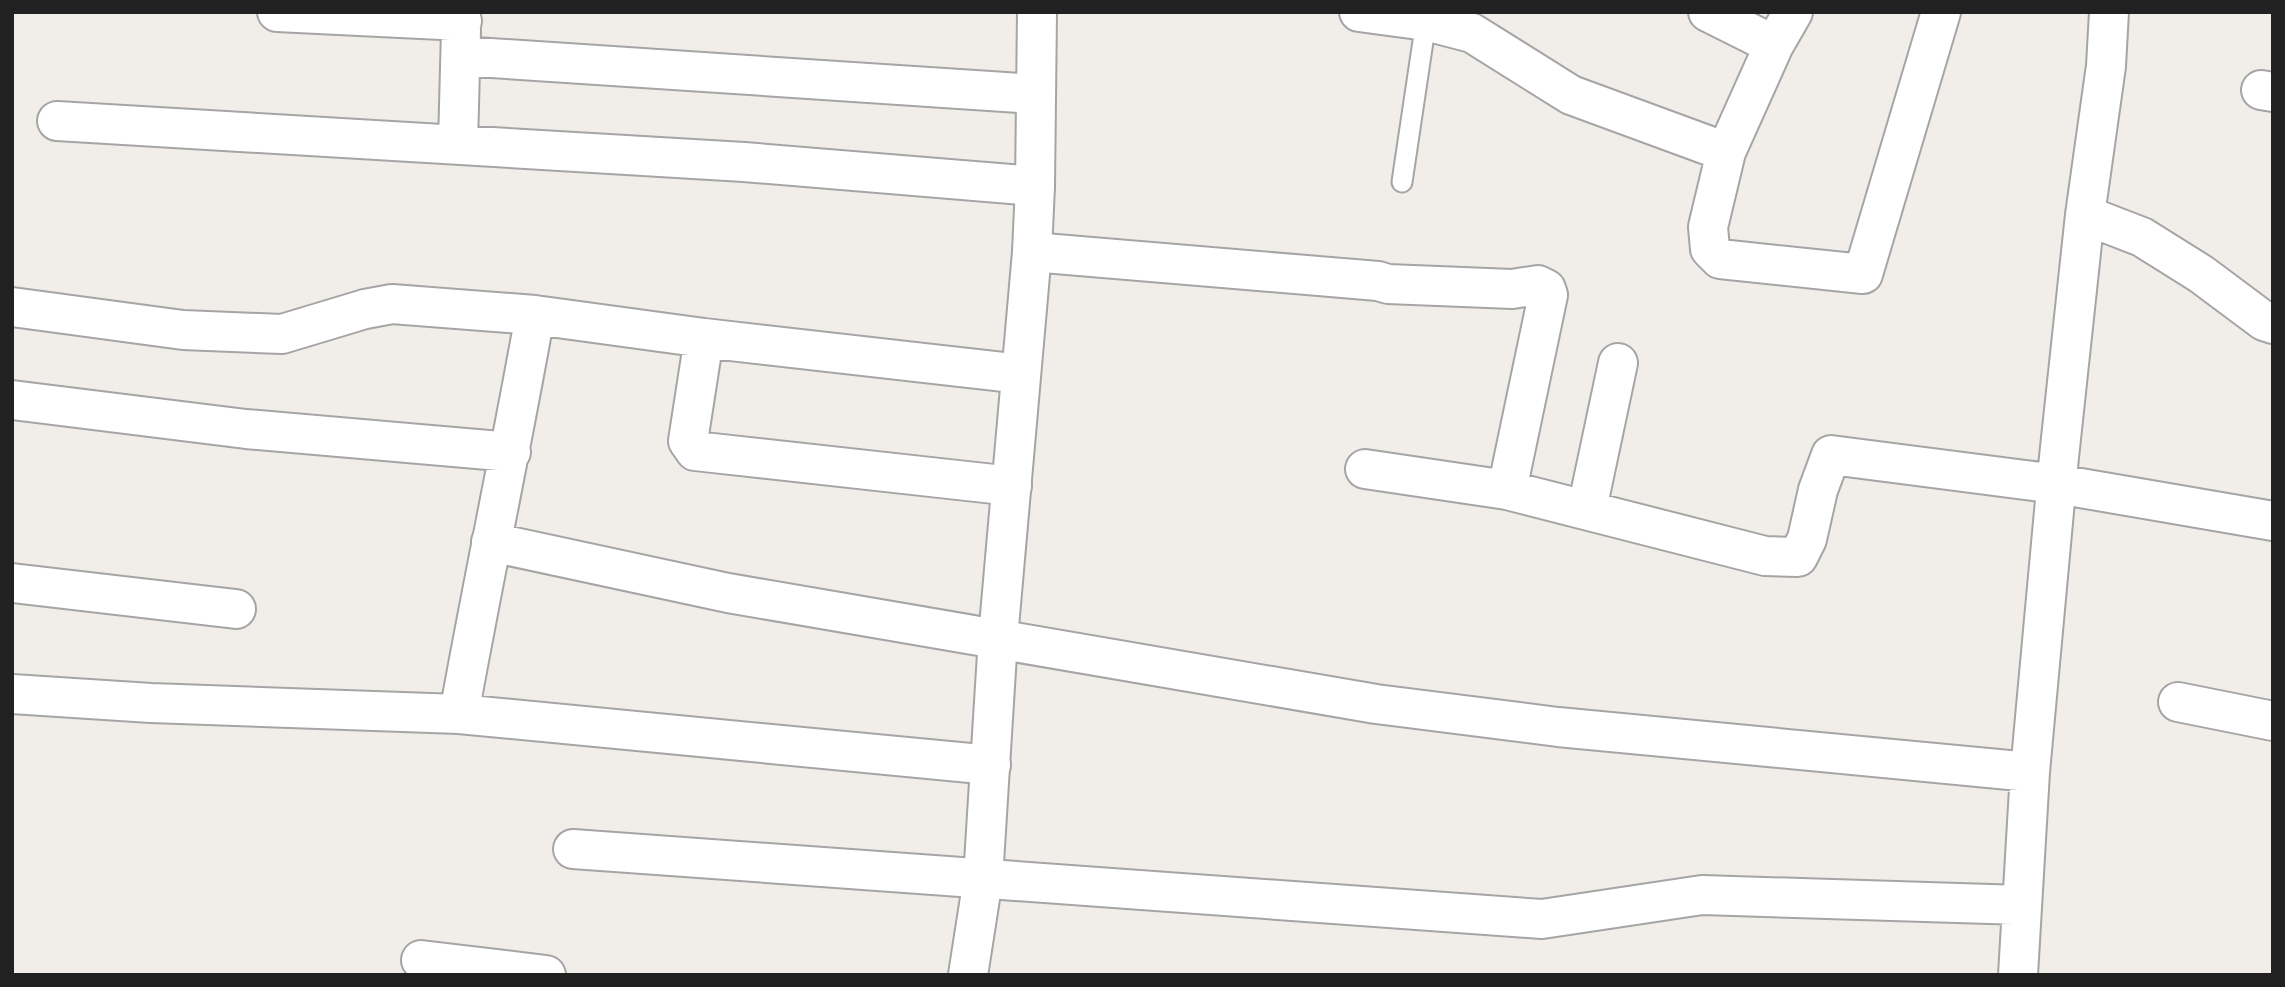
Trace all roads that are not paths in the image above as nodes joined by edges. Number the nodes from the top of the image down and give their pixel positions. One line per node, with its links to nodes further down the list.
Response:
1 (278, 12): 9 (street)
2 (1037, 12): 11 (street)
3 (1359, 12): 8 (street)
4 (1708, 12): 10 (street)
5 (1793, 12): 10 (street)
6 (1941, 12): 14 (street)
7 (2109, 12): 17 (street)
8 (1426, 21): 14 (street); 15 (lane)
9 (461, 30): 11 (street); 13 (street)
10 (1774, 45): 14 (street)
11 (1035, 94): 16 (street)
12 (57, 121): 13 (street)
13 (458, 144): 16 (street)
14 (1726, 152)
15 (1402, 182)
16 (1035, 186): 18 (street)
17 (2085, 215): 21 (street); 28 (street)
18 (1032, 252): 24 (street); 30 (street)
19 (12, 307): 20 (street)
20 (535, 315): 22 (street); 26 (street)
21 (2273, 324)
22 (704, 338): 24 (street); 29 (street)
23 (1618, 363): 31 (street)
24 (1021, 374): 29 (street)
25 (12, 400): 26 (street)
26 (511, 452): 33 (street)
27 (1365, 469): 30 (street)
28 (2057, 484): 31 (street); 32 (street); 42 (street)
29 (1012, 486): 36 (street)
30 (1507, 489): 31 (street)
31 (1587, 509)
32 (2273, 521)
33 (491, 542): 36 (street); 39 (street)
34 (12, 583): 35 (street)
35 (236, 609)
36 (998, 638): 41 (street); 42 (street)
37 (12, 694): 39 (street)
38 (2178, 702): 40 (street)
39 (459, 714): 41 (street)
40 (2273, 722)
41 (990, 765): 44 (street)
42 (2031, 772): 45 (street)
43 (573, 849): 44 (street)
44 (983, 879): 45 (street); 48 (street)
45 (2022, 905): 49 (street)
46 (421, 960): 47 (street)
47 (546, 975)
48 (968, 975)
49 (2018, 975)

